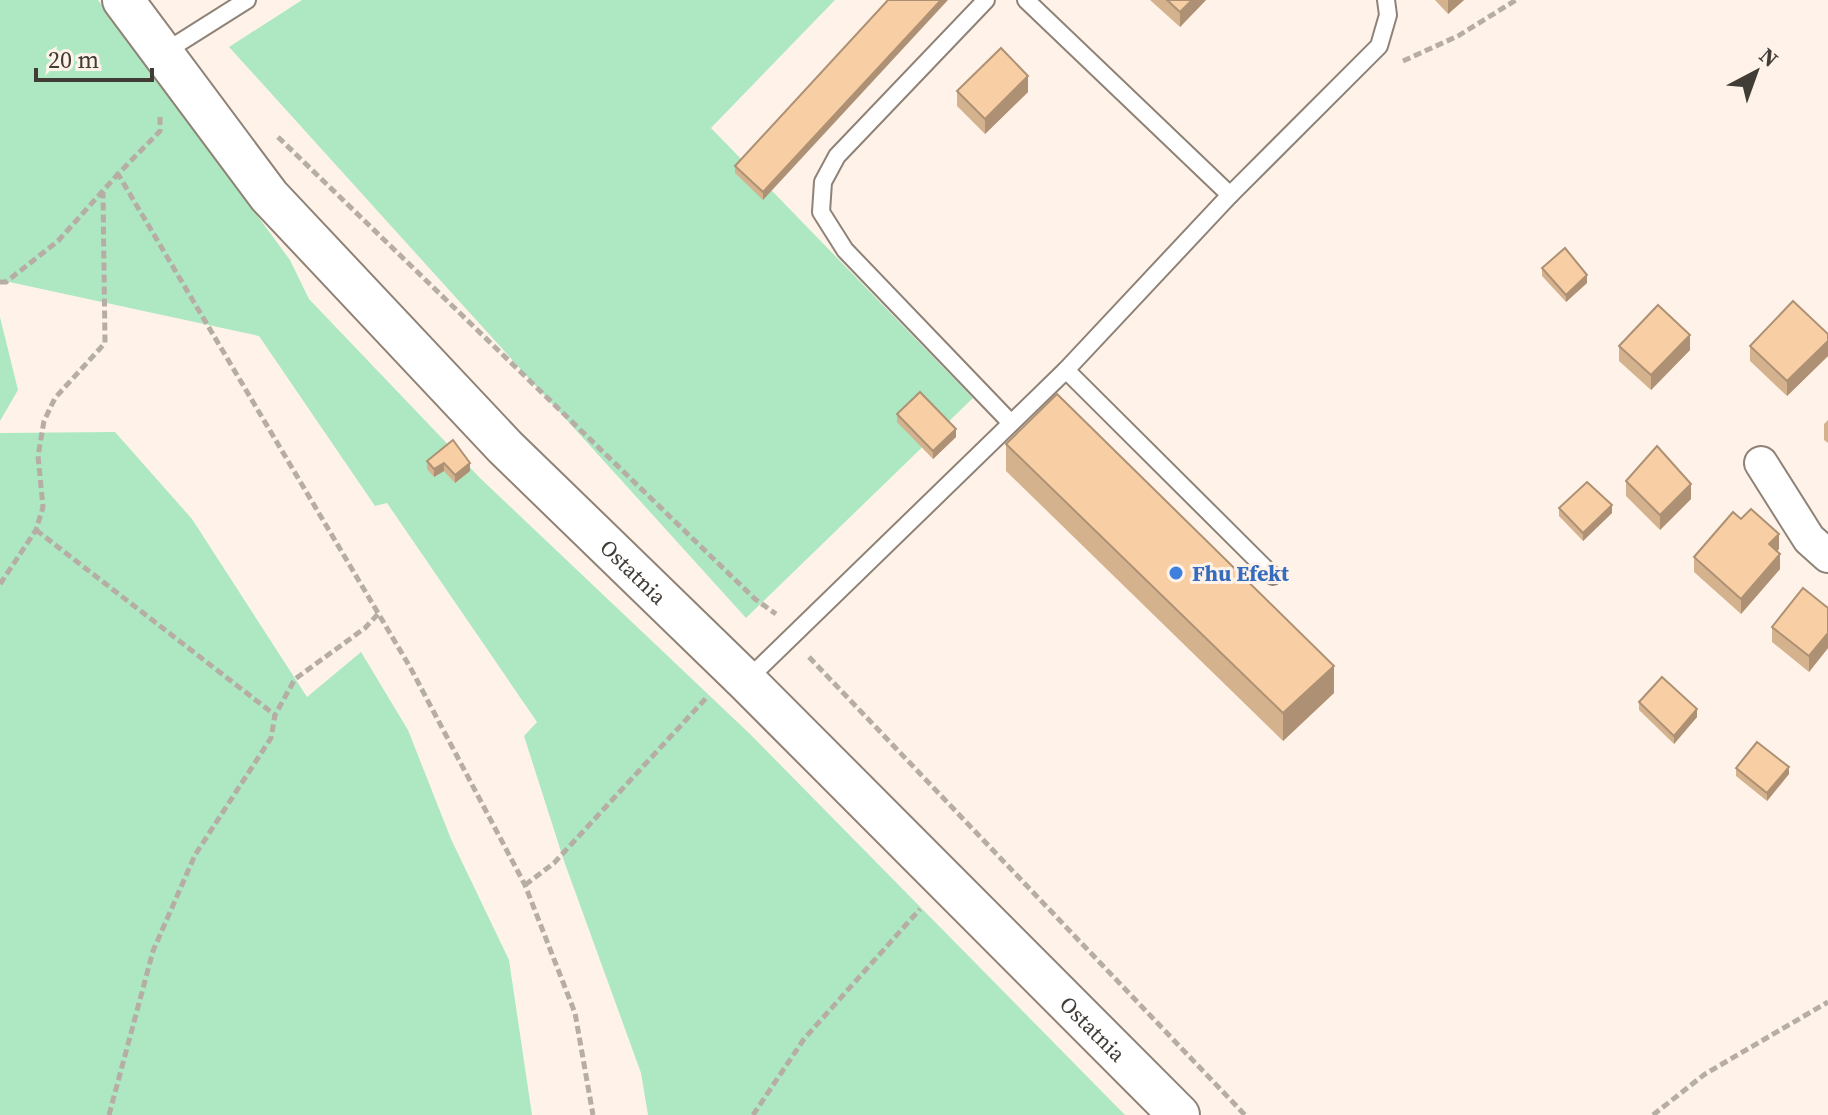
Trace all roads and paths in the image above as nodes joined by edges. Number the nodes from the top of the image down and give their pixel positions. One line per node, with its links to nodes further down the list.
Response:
1 (123, 0): 7 (street, Ostatnia)
2 (247, 0): 7 (lane)
3 (986, 0): 16 (lane)
4 (1026, 0): 13 (lane)
5 (1386, 0): 13 (lane)
6 (1516, 0): 8 (path)
7 (161, 53): 24 (street, Ostatnia)
8 (1402, 61)
9 (160, 115): 11 (path)
10 (271, 130): 23 (path)
11 (118, 174): 12 (path); 22 (path)
12 (103, 192): 14 (path); 18 (path)
13 (1230, 195): 15 (lane)
14 (0, 282)
15 (1066, 370): 16 (lane); 20 (lane)
16 (1011, 423): 23 (lane)
17 (1761, 463): 19 (street)
18 (36, 530): 21 (path); 26 (path)
19 (1828, 556)
20 (1273, 576)
21 (0, 584)
22 (378, 614): 26 (path); 27 (path)
23 (796, 632): 24 (lane); 34 (path)
24 (746, 681): 33 (street, Ostatnia)
25 (709, 695): 27 (path)
26 (275, 715): 30 (path)
27 (525, 885): 31 (path)
28 (922, 907): 32 (path)
29 (1828, 1002): 35 (path)
30 (109, 1115)
31 (593, 1115)
32 (753, 1115)
33 (1179, 1115)
34 (1245, 1115)
35 (1653, 1115)

